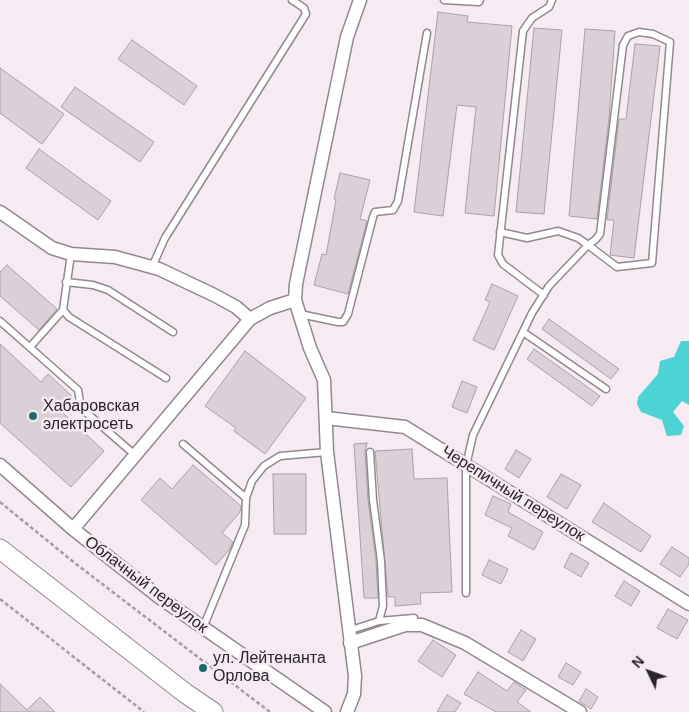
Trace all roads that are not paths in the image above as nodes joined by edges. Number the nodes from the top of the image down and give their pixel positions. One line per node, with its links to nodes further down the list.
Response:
1 (292, 0): 11 (lane)
2 (360, 0): 14 (street)
3 (444, 0): 4 (lane)
4 (480, 0)
5 (552, 0): 8 (lane)
6 (427, 33): 16 (lane)
7 (0, 212): 10 (street)
8 (500, 232): 9 (lane); 13 (lane)
9 (588, 245): 9 (lane); 13 (lane)
10 (71, 254): 11 (street); 12 (lane)
11 (152, 267): 17 (street)
12 (66, 282): 15 (lane); 19 (lane)
13 (544, 295): 20 (lane)
14 (295, 300): 16 (street); 17 (street)
15 (62, 310): 21 (lane); 22 (lane)
16 (300, 314): 24 (street)
17 (250, 319): 28 (street)
18 (0, 321): 21 (lane)
19 (173, 332)
20 (523, 332): 23 (lane); 30 (lane)
21 (30, 347): 28 (lane)
22 (166, 378)
23 (606, 389)
24 (326, 418): 26 (street); 30 (street, Черепичный переулок)
25 (183, 444): 31 (lane)
26 (327, 452): 31 (lane); 39 (street)
27 (370, 452): 37 (lane)
28 (135, 456): 32 (street)
29 (0, 465): 32 (street, Облачный переулок)
30 (466, 466): 34 (lane); 35 (street, Черепичный переулок)
31 (246, 498): 38 (lane)
32 (73, 529): 38 (street, Облачный переулок)
33 (0, 549): 40 (main road)
34 (466, 593)
35 (689, 604)
36 (414, 618): 37 (lane)
37 (379, 621): 39 (lane)
38 (202, 629): 41 (street, Облачный переулок)
39 (349, 637): 42 (street); 43 (street)
40 (213, 712)
41 (325, 712)
42 (347, 712)
43 (580, 712)

